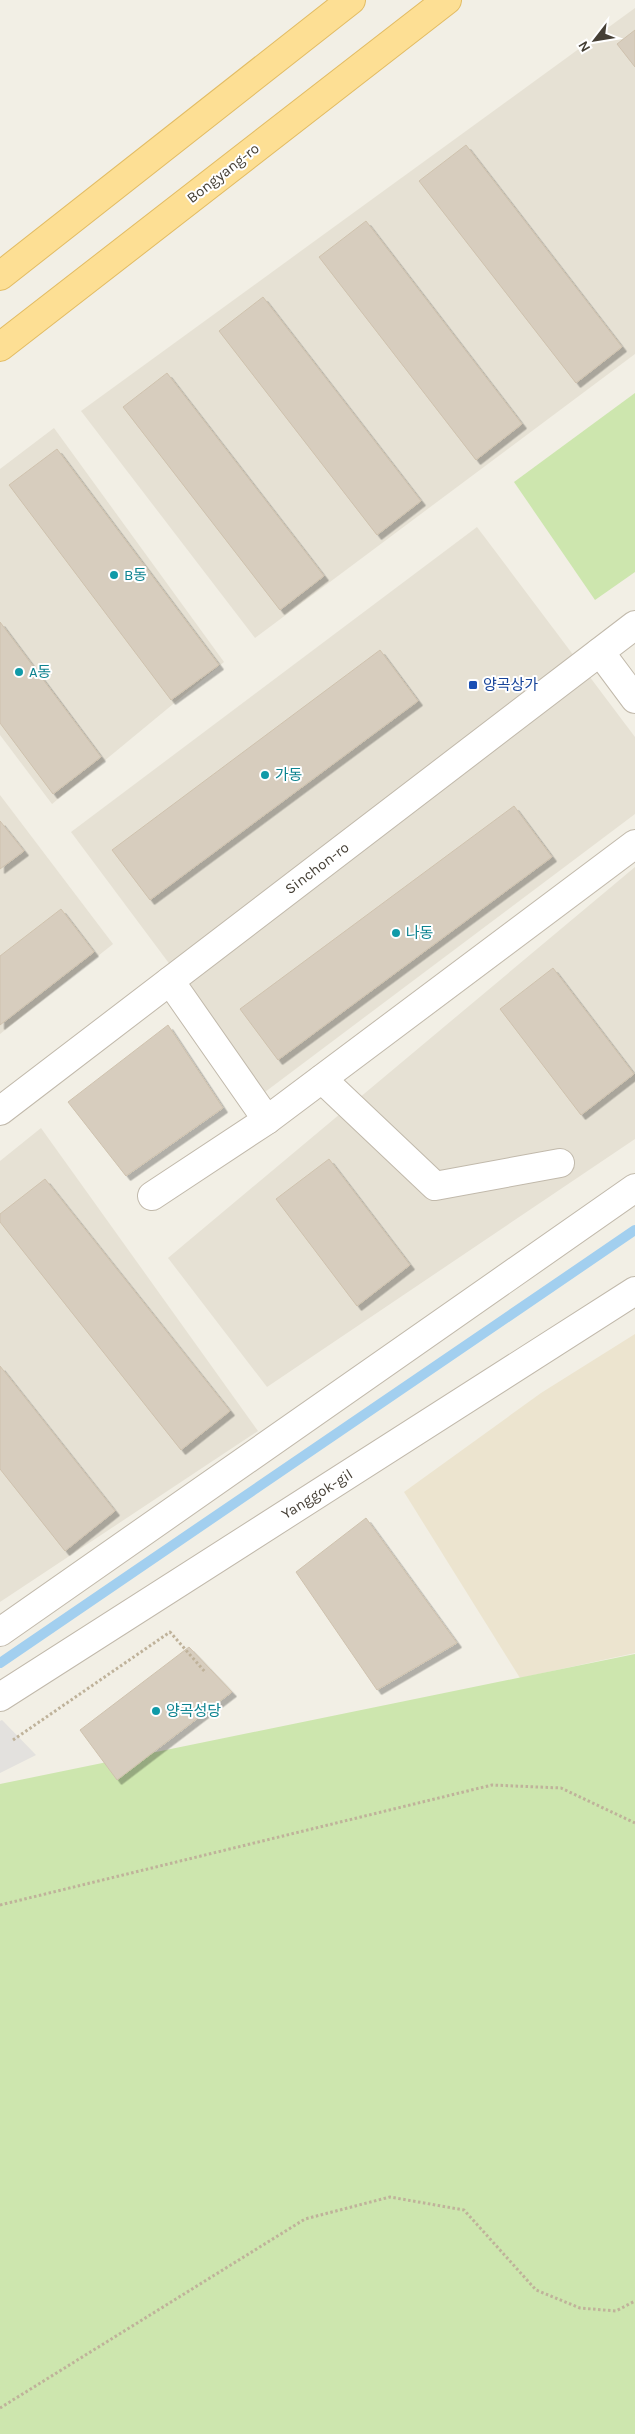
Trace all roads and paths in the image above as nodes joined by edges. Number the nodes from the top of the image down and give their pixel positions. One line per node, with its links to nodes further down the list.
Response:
1 (351, 0): 3 (main road)
2 (447, 0): 4 (main road, Bongyang-ro)
3 (0, 276)
4 (0, 347)
5 (635, 625): 6 (street, Sinchon-ro)
6 (600, 652): 7 (street); 9 (street, Sinchon-ro)
7 (635, 699)
8 (635, 844): 10 (street)
9 (170, 981): 11 (street, Sinchon-ro); 12 (street)
10 (322, 1079): 12 (street); 13 (street)
11 (0, 1111)
12 (267, 1120): 15 (street)
13 (560, 1163)
14 (635, 1188): 17 (street)
15 (152, 1196)
16 (635, 1291): 19 (street, Yanggok-gil)
17 (0, 1632)
18 (206, 1673): 20 (path)
19 (0, 1697)
20 (13, 1740)
21 (635, 1823): 22 (path)
22 (0, 1905)
23 (635, 2301): 24 (path)
24 (0, 2408)

